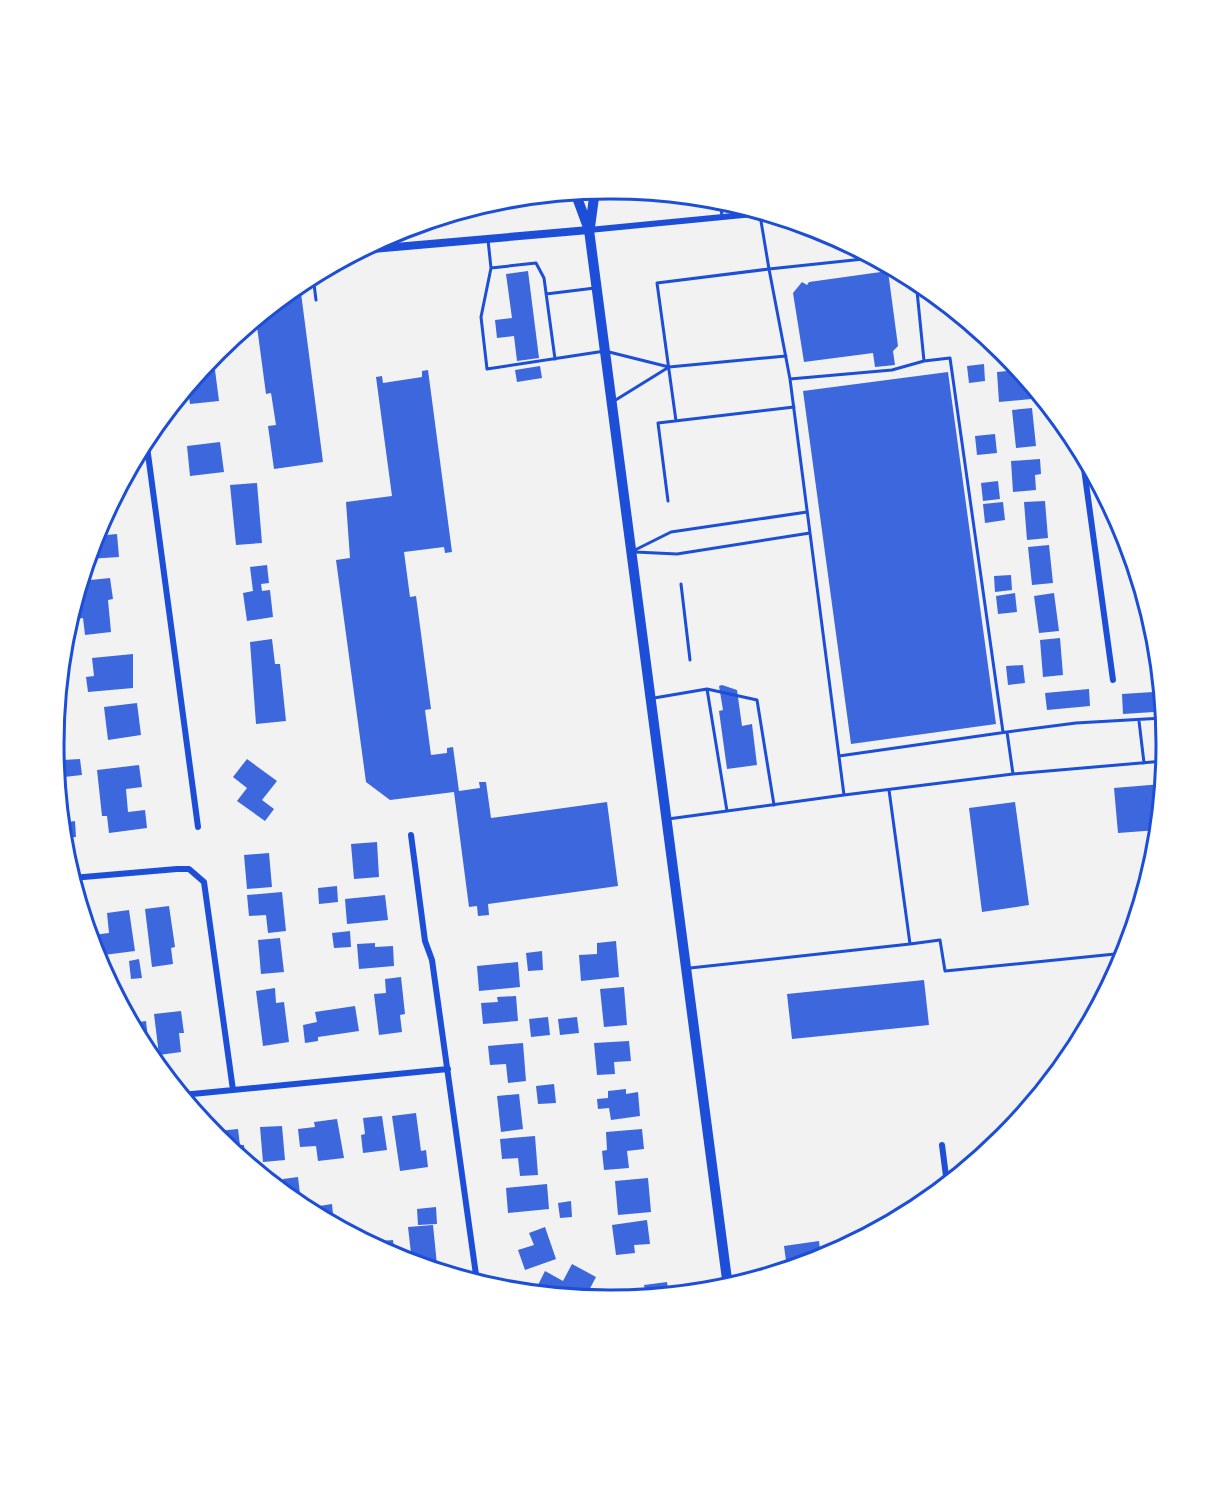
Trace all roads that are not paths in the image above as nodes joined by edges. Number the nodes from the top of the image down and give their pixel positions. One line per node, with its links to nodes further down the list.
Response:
1 (594, 199): 7 (main road)
2 (578, 200): 7 (main road)
3 (721, 210): 5 (lane)
4 (740, 215): 5 (street)
5 (722, 217): 7 (street)
6 (763, 222): 12 (lane)
7 (589, 230): 8 (street); 14 (main road)
8 (488, 239): 9 (street); 11 (lane)
9 (385, 248)
10 (859, 259): 12 (lane)
11 (491, 268): 15 (lane); 20 (lane)
12 (769, 269): 19 (lane); 22 (lane)
13 (314, 286): 17 (lane)
14 (597, 288): 15 (lane); 18 (main road)
15 (546, 294): 20 (lane)
16 (917, 294): 21 (lane)
17 (316, 300)
18 (605, 351): 20 (lane); 22 (lane); 24 (main road)
19 (786, 356): 22 (lane); 23 (lane)
20 (555, 358)
21 (924, 361): 23 (lane); 40 (lane)
22 (669, 367): 24 (lane); 26 (lane)
23 (790, 379): 25 (lane)
24 (612, 403): 32 (main road)
25 (794, 407): 26 (lane); 30 (lane)
26 (676, 421): 29 (lane)
27 (148, 455): 50 (street)
28 (1085, 478): 35 (street)
29 (668, 501)
30 (807, 512): 31 (lane); 32 (lane)
31 (810, 533): 32 (lane); 41 (lane)
32 (630, 552): 37 (main road)
33 (681, 584): 34 (lane)
34 (690, 660)
35 (1113, 680)
36 (707, 688): 37 (lane); 47 (lane); 48 (lane)
37 (650, 699): 49 (main road)
38 (1155, 719): 39 (lane)
39 (1139, 721): 40 (lane); 43 (lane)
40 (1005, 732): 41 (lane); 44 (lane)
41 (839, 756): 46 (lane)
42 (1155, 762): 43 (lane)
43 (1144, 763): 44 (lane)
44 (1013, 774): 45 (lane)
45 (889, 790): 46 (lane); 53 (lane)
46 (844, 795): 47 (lane)
47 (774, 805): 48 (lane)
48 (727, 811): 49 (lane)
49 (665, 820): 55 (main road)
50 (198, 826)
51 (411, 835): 56 (street)
52 (81, 877): 57 (street)
53 (910, 944): 54 (lane); 55 (lane)
54 (1113, 954)
55 (685, 968): 62 (main road)
56 (448, 1069): 57 (street); 61 (street)
57 (233, 1090): 58 (street)
58 (192, 1094)
59 (942, 1145): 60 (street)
60 (946, 1174)
61 (476, 1273)
62 (727, 1277)

